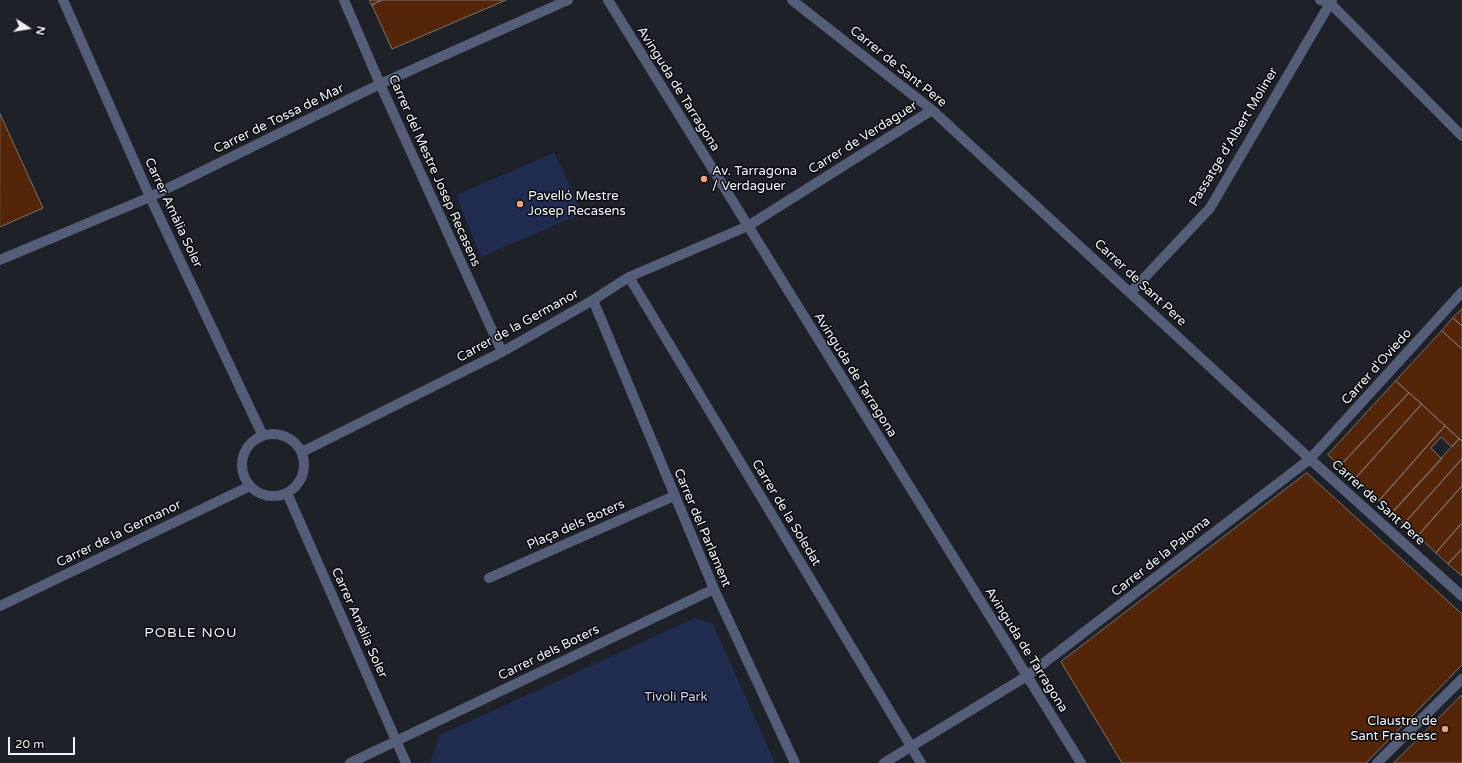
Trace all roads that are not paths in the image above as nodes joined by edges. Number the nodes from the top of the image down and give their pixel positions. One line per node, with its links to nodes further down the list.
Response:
1 (63, 0): 10 (street, Carrer Amàlia Soler)
2 (344, 0): 7 (street, Carrer del Mestre Josep Recasens)
3 (568, 0): 7 (street, Carrer de Tossa de Mar)
4 (608, 0): 11 (street, Avinguda de Tarragona)
5 (792, 0): 8 (street, Carrer de Sant Pere)
6 (1328, 1): 9 (street); 14 (street, Passatge d'Albert Moliner)
7 (380, 84): 10 (street, Carrer de Tossa de Mar); 17 (street, Carrer del Mestre Josep Recasens)
8 (932, 110): 11 (street, Carrer de Verdaguer); 14 (street, Carrer de Sant Pere)
9 (1462, 136)
10 (150, 197): 12 (street, Carrer de Tossa de Mar); 18 (street, Carrer Amàlia Soler)
11 (748, 226): 13 (street, Carrer de la Germanor); 28 (street, Avinguda de Tarragona)
12 (0, 260)
13 (629, 277): 16 (street, Carrer de la Germanor); 31 (street, Carrer de la Soledat)
14 (1131, 292): 20 (street, Carrer de Sant Pere)
15 (1462, 292): 20 (street, Carrer d'Oviedo)
16 (593, 300): 17 (street, Carrer de la Germanor); 23 (street, Carrer del Parlament)
17 (502, 352): 19 (street, Carrer de la Germanor)
18 (263, 436): 19 (street); 21 (street)
19 (302, 452): 22 (street)
20 (1310, 459): 26 (street, Carrer de Sant Pere); 28 (street, Carrer de la Paloma)
21 (250, 486): 22 (street); 27 (street, Carrer de la Germanor)
22 (287, 493): 30 (street, Carrer Amàlia Soler)
23 (674, 496): 24 (street, Plaça dels Boters); 25 (street, Carrer del Parlament)
24 (489, 578)
25 (714, 589): 30 (street, Carrer dels Boters); 34 (street, Carrer del Parlament)
26 (1462, 596)
27 (0, 606)
28 (1027, 676): 31 (street, Carrer de la Paloma); 37 (street, Avinguda de Tarragona)
29 (1462, 679): 38 (street)
30 (396, 741): 32 (street, Carrer dels Boters); 33 (street, Carrer Amàlia Soler)
31 (911, 747): 35 (street, Carrer de la Paloma); 36 (street, Carrer de la Soledat)
32 (350, 763)
33 (406, 763)
34 (795, 763)
35 (884, 763)
36 (921, 763)
37 (1081, 763)
38 (1377, 763)

